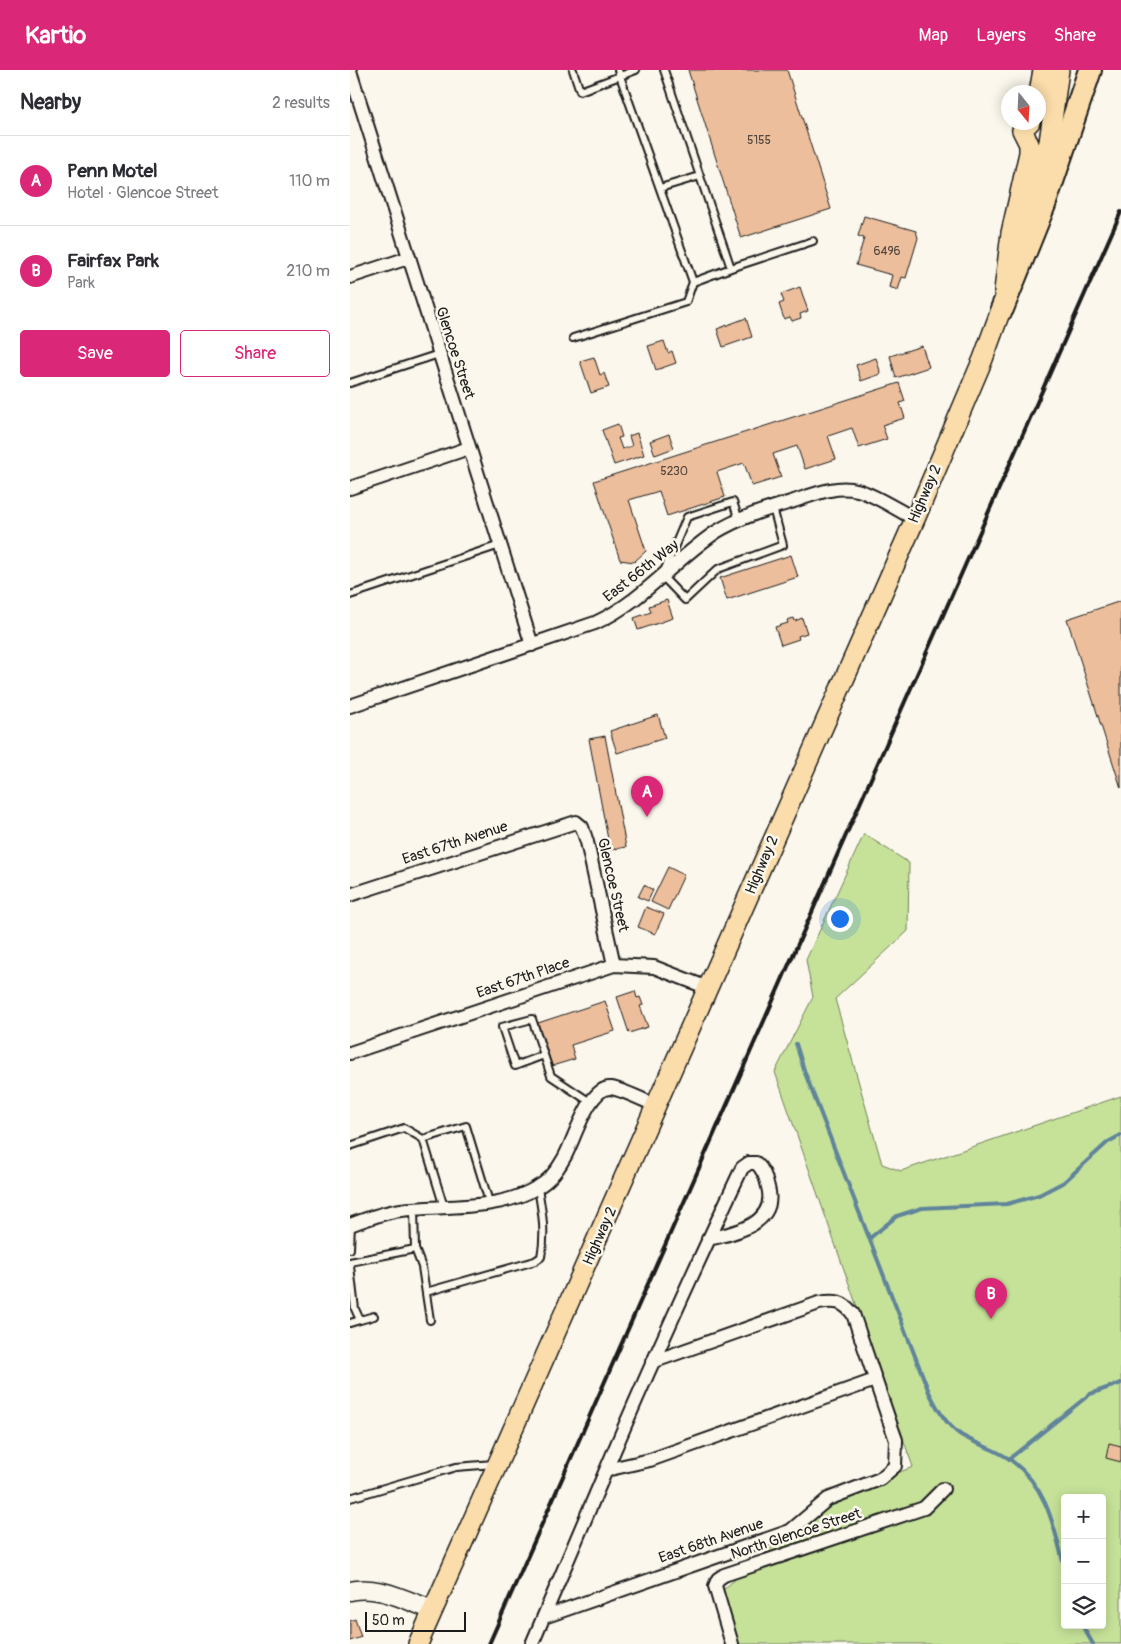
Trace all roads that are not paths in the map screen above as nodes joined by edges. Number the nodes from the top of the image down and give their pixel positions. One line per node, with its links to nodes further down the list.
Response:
1 (573, 70): 8 (lane)
2 (636, 70): 8 (lane)
3 (664, 70): 11 (lane)
4 (1043, 70): 9 (main road)
5 (1059, 70): 18 (main road, Highway 2)
6 (1090, 70): 18 (highway)
7 (350, 71): 14 (street, Glencoe Street)
8 (619, 73): 12 (lane)
9 (1040, 85)
10 (1022, 130): 18 (main road)
11 (700, 176): 12 (lane); 15 (lane)
12 (660, 188): 17 (lane)
13 (813, 241): 15 (lane)
14 (408, 258): 16 (street); 20 (street, Glencoe Street)
15 (732, 268): 17 (lane)
16 (350, 277)
17 (693, 282): 19 (lane)
18 (1002, 309): 25 (main road, Highway 2)
19 (573, 338)
20 (438, 354): 21 (lane); 22 (street, Glencoe Street)
21 (350, 383)
22 (469, 448): 23 (street); 27 (street, Glencoe Street)
23 (350, 488)
24 (773, 508): 25 (street, East 66th Way); 26 (street, East 66th Way); 28 (lane)
25 (915, 519): 35 (main road, Highway 2)
26 (740, 520): 28 (street, East 66th Way); 28 (lane)
27 (500, 545): 29 (lane); 30 (street, Glencoe Street)
28 (662, 576): 30 (street, East 66th Way)
29 (350, 595)
30 (532, 645): 31 (street, East 66th Way)
31 (350, 706)
32 (571, 822): 33 (street, East 67th Avenue); 34 (street, Glencoe Street)
33 (350, 895)
34 (614, 964): 35 (street, East 67th Place); 36 (street, East 67th Place)
35 (708, 988): 39 (main road, Highway 2)
36 (350, 1053)
37 (544, 1056): 37 (lane); 38 (lane)
38 (590, 1102): 39 (street); 42 (street)
39 (658, 1106): 59 (main road, Highway 2)
40 (422, 1139): 41 (lane); 43 (lane); 45 (lane)
41 (350, 1146)
42 (538, 1188): 43 (street); 52 (lane)
43 (489, 1202): 45 (street)
44 (414, 1208): 45 (street); 46 (street); 49 (lane)
45 (444, 1208)
46 (350, 1225): 48 (lane)
47 (708, 1240): 47 (street); 57 (street)
48 (350, 1249)
49 (414, 1249): 50 (lane); 52 (lane)
50 (350, 1262)
51 (350, 1266): 54 (lane)
52 (426, 1292): 55 (lane)
53 (374, 1316): 54 (lane)
54 (360, 1320): 56 (lane)
55 (430, 1320)
56 (350, 1324)
57 (652, 1362): 58 (street); 60 (street)
58 (875, 1380): 60 (street); 65 (street, East 68th Avenue)
59 (498, 1464): 62 (lane); 64 (main road, Highway 2)
60 (606, 1470): 65 (street)
61 (943, 1490): 68 (street, North Glencoe Street)
62 (350, 1498)
63 (350, 1591): 64 (street)
64 (432, 1610): 66 (main road, Highway 2)
65 (544, 1617): 67 (street)
66 (418, 1644)
67 (532, 1644)
68 (732, 1644)

